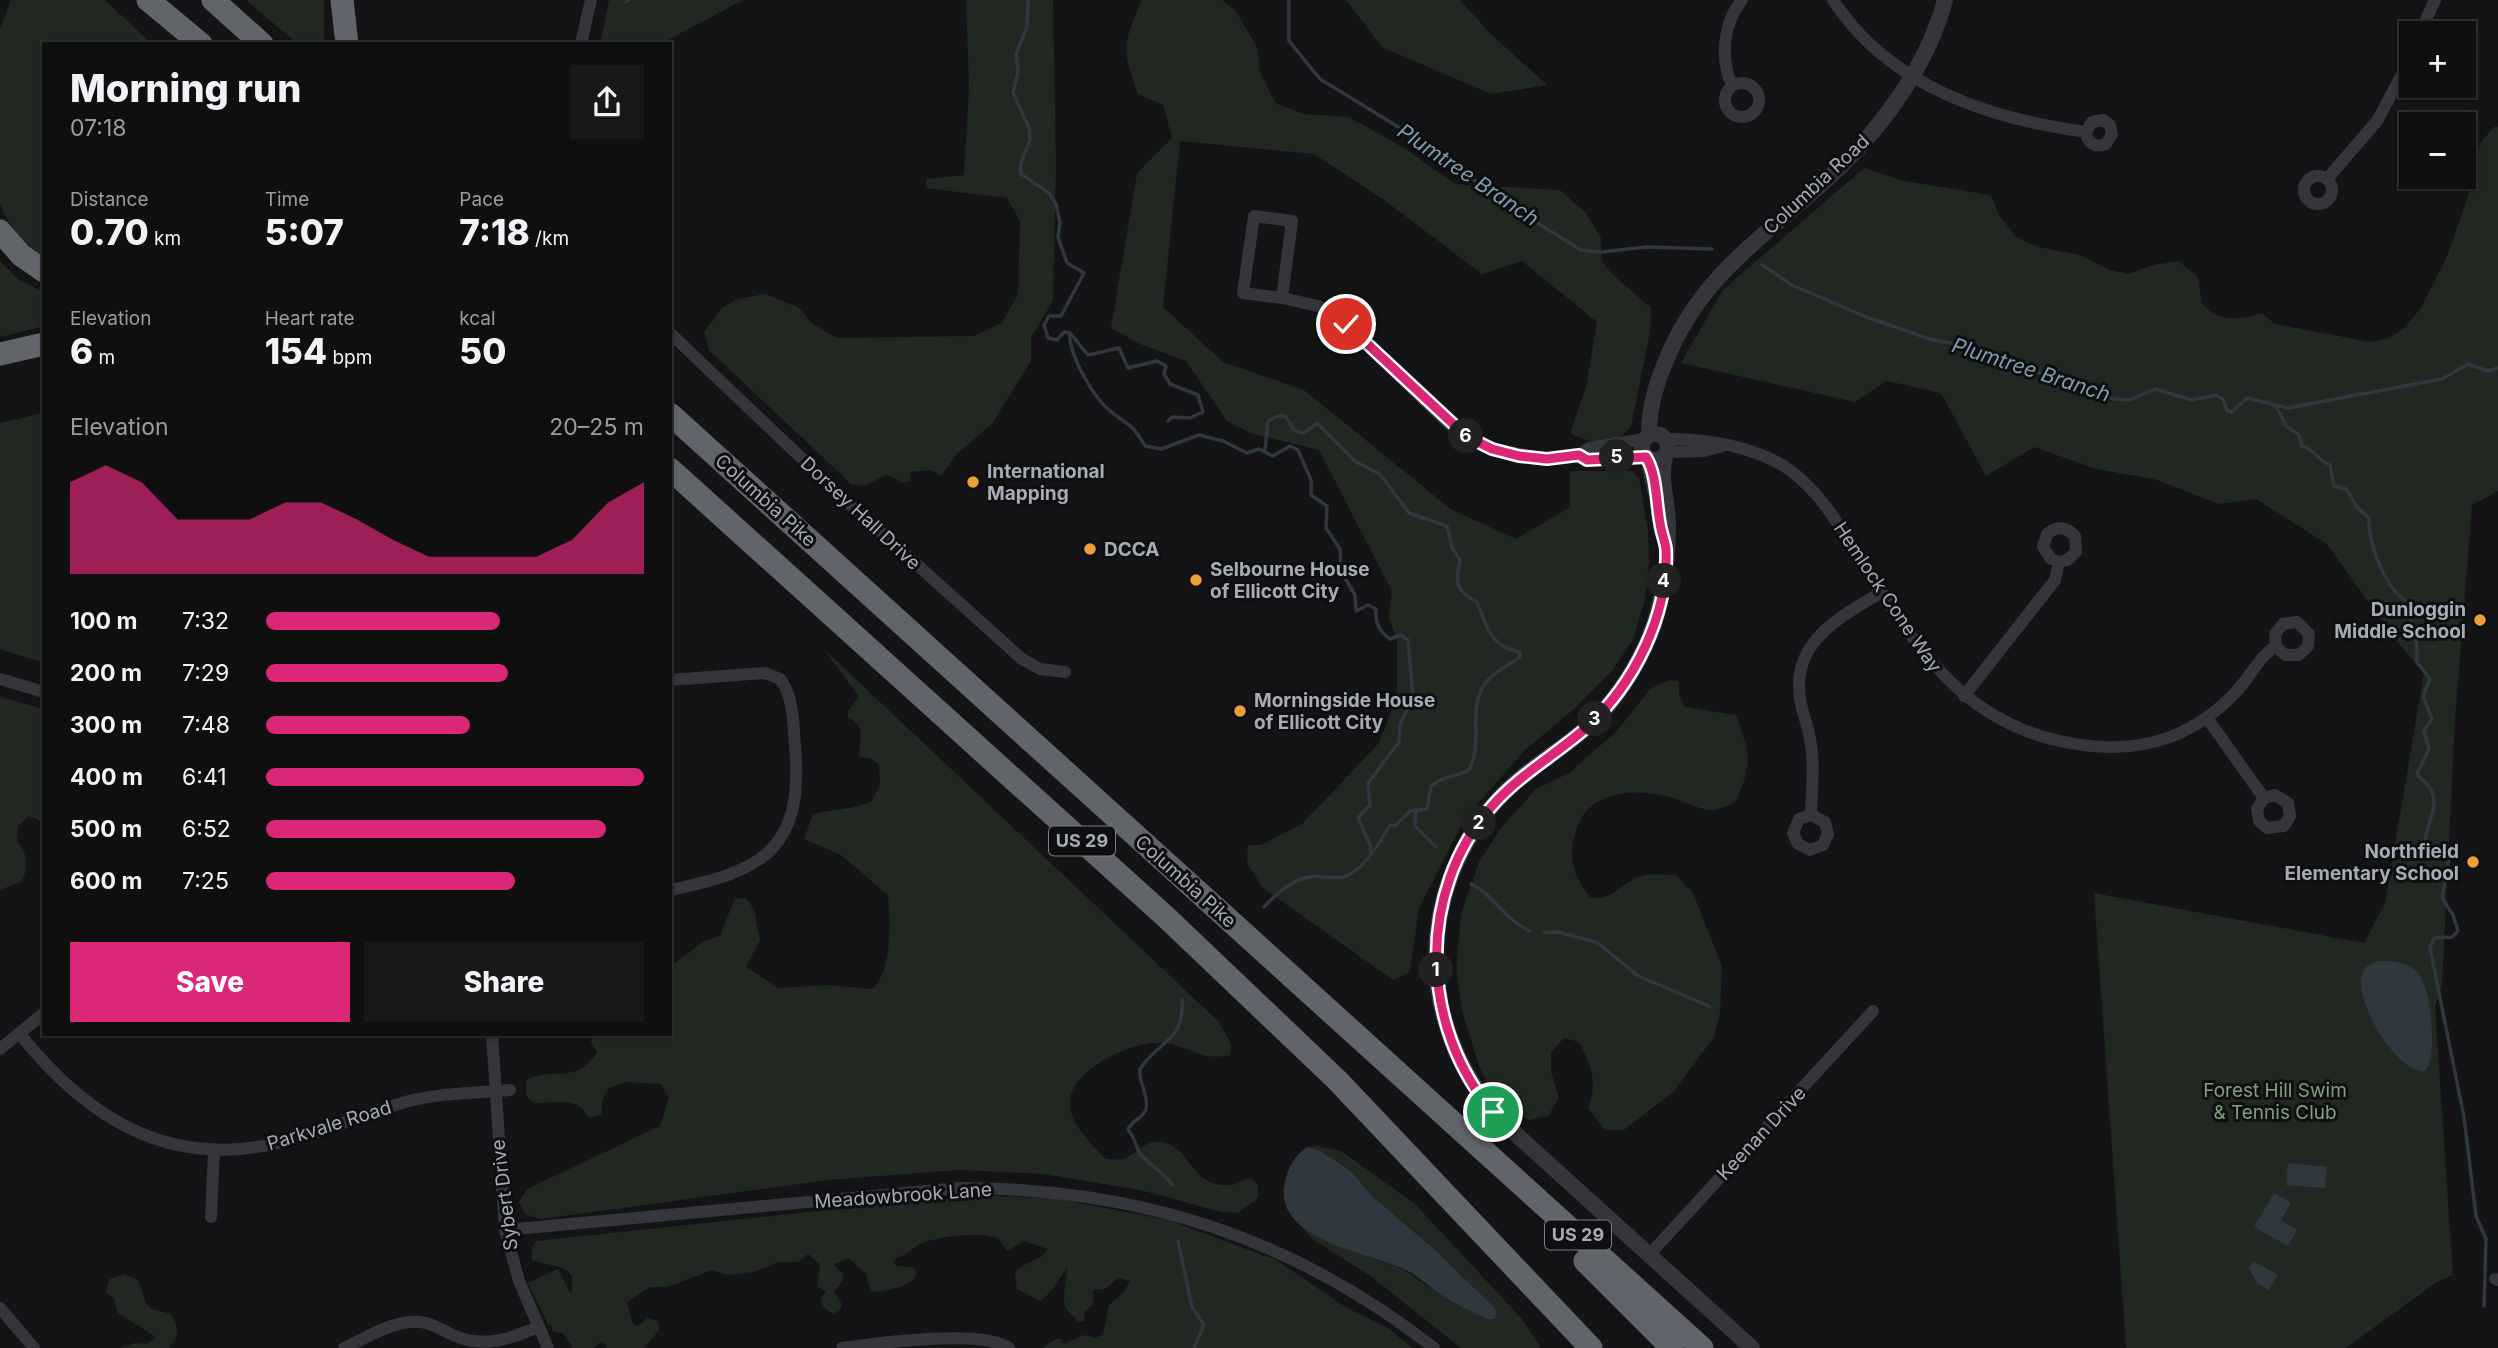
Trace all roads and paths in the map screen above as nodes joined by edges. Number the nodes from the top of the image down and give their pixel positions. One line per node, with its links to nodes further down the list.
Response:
1 (142, 0): 11 (highway)
2 (148, 0): 12 (highway)
3 (213, 0): 13 (highway)
4 (342, 0): 14 (highway)
5 (592, 0): 15 (street)
6 (1742, 0): 18 (street)
7 (1833, 0): 16 (street)
8 (1945, 0): 16 (street, Columbia Road)
9 (2435, 0): 10 (street)
10 (2425, 21)
11 (182, 42)
12 (199, 42)
13 (260, 42)
14 (347, 42)
15 (582, 42)
16 (1912, 76): 19 (street); 28 (street, Columbia Road)
17 (2399, 80): 20 (street)
18 (1732, 85)
19 (2086, 132)
20 (2327, 179)
21 (0, 231): 22 (highway)
22 (42, 270)
23 (1282, 298): 23 (street); 29 (street)
24 (672, 335): 36 (street, Dorsey Hall Drive)
25 (42, 344): 26 (highway)
26 (0, 354)
27 (672, 416): 52 (highway, Columbia Pike / US 29)
28 (1659, 443): 29 (street, Hemlock Cone Way); 30 (street); 32 (street, Columbia Road); 34 (street, Hemlock Cone Way)
29 (1579, 455): 30 (street)
30 (1647, 457): 32 (street, Columbia Road)
31 (672, 471): 55 (highway, Columbia Pike / US 29)
32 (1666, 547): 57 (street, Columbia Road)
33 (2059, 562): 40 (street)
34 (1882, 592): 40 (street, Hemlock Cone Way); 43 (street)
35 (2276, 646): 41 (street, Hemlock Cone Way)
36 (1065, 672)
37 (0, 679): 39 (street)
38 (672, 680): 44 (street)
39 (42, 691)
40 (1964, 696): 41 (street, Hemlock Cone Way)
41 (2207, 718): 42 (street)
42 (2264, 798)
43 (1811, 815)
44 (672, 890)
45 (1873, 1011): 57 (street, Keenan Drive)
46 (42, 1015): 47 (street)
47 (19, 1033): 49 (street); 53 (street, Parkvale Road)
48 (492, 1036): 51 (street, Sybert Drive)
49 (0, 1049)
50 (510, 1090): 51 (street, Parkvale Road)
51 (494, 1091): 53 (street, Parkvale Road); 56 (street, Sybert Drive)
52 (1453, 1122): 68 (highway); 69 (highway, Columbia Pike / US 29)
53 (214, 1150): 54 (street)
54 (211, 1217)
55 (1480, 1228): 66 (highway); 67 (highway, Columbia Pike / US 29)
56 (505, 1230): 59 (street, Sybert Drive); 65 (street, Meadowbrook Lane)
57 (1649, 1255): 70 (street, Columbia Road)
58 (0, 1308): 60 (street)
59 (538, 1327): 61 (street); 62 (street, Sybert Drive)
60 (34, 1348)
61 (344, 1348)
62 (548, 1348)
63 (842, 1348): 64 (street)
64 (1009, 1348)
65 (1434, 1348)
66 (1574, 1348)
67 (1591, 1348)
68 (1672, 1348)
69 (1702, 1348)
70 (1752, 1348)

